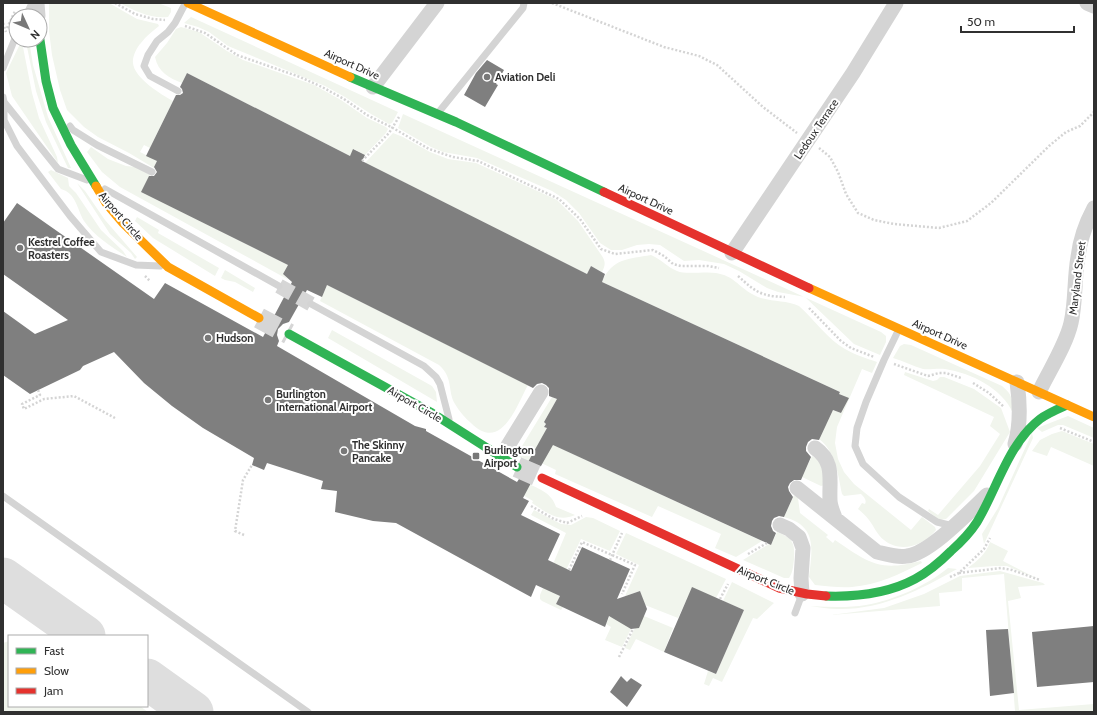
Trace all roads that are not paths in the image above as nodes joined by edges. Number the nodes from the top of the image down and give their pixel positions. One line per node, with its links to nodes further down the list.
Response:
1 (187, 3): 10 (street, Airport Drive); 11 (lane)
2 (437, 3): 10 (street)
3 (524, 3): 14 (lane)
4 (896, 3): 19 (street, Ledoux Terrace)
5 (1087, 3): 6 (street)
6 (1094, 6)
7 (11, 48): 9 (lane)
8 (41, 48): 13 (street, Airport Circle)
9 (3, 68)
10 (373, 87): 14 (street, Airport Drive)
11 (178, 91)
12 (4, 99): 16 (lane); 20 (lane)
13 (53, 108): 15 (lane); 16 (street, Airport Circle)
14 (438, 114): 19 (street, Airport Drive)
15 (152, 172)
16 (93, 183): 20 (street, Airport Circle); 21 (lane)
17 (1094, 208): 18 (street, Maryland Street)
18 (1087, 245): 28 (street, Maryland Street)
19 (732, 253): 24 (street, Airport Drive)
20 (168, 267): 23 (street, Airport Circle)
21 (279, 286)
22 (311, 304): 31 (lane)
23 (259, 318)
24 (899, 329): 26 (street, Airport Drive); 43 (lane)
25 (289, 334): 31 (street, Airport Circle)
26 (1018, 382): 28 (street, Airport Drive); 33 (street, Airport Circle)
27 (541, 392): 34 (street)
28 (1039, 392): 29 (street, Airport Drive)
29 (1067, 405): 30 (street, Airport Drive); 33 (street, Airport Circle)
30 (1094, 417)
31 (451, 425): 34 (street, Airport Circle)
32 (815, 448): 41 (street)
33 (1012, 452): 36 (lane); 39 (street, Airport Circle)
34 (501, 457): 35 (street, Airport Circle)
35 (517, 466)
36 (994, 470)
37 (542, 478): 44 (street, Airport Circle)
38 (797, 488): 41 (street)
39 (995, 489): 43 (street); 44 (street, Airport Circle)
40 (3, 496): 46 (lane)
41 (835, 518): 43 (street)
42 (780, 525): 44 (street)
43 (952, 526)
44 (802, 594): 45 (lane)
45 (795, 613)
46 (308, 712)

